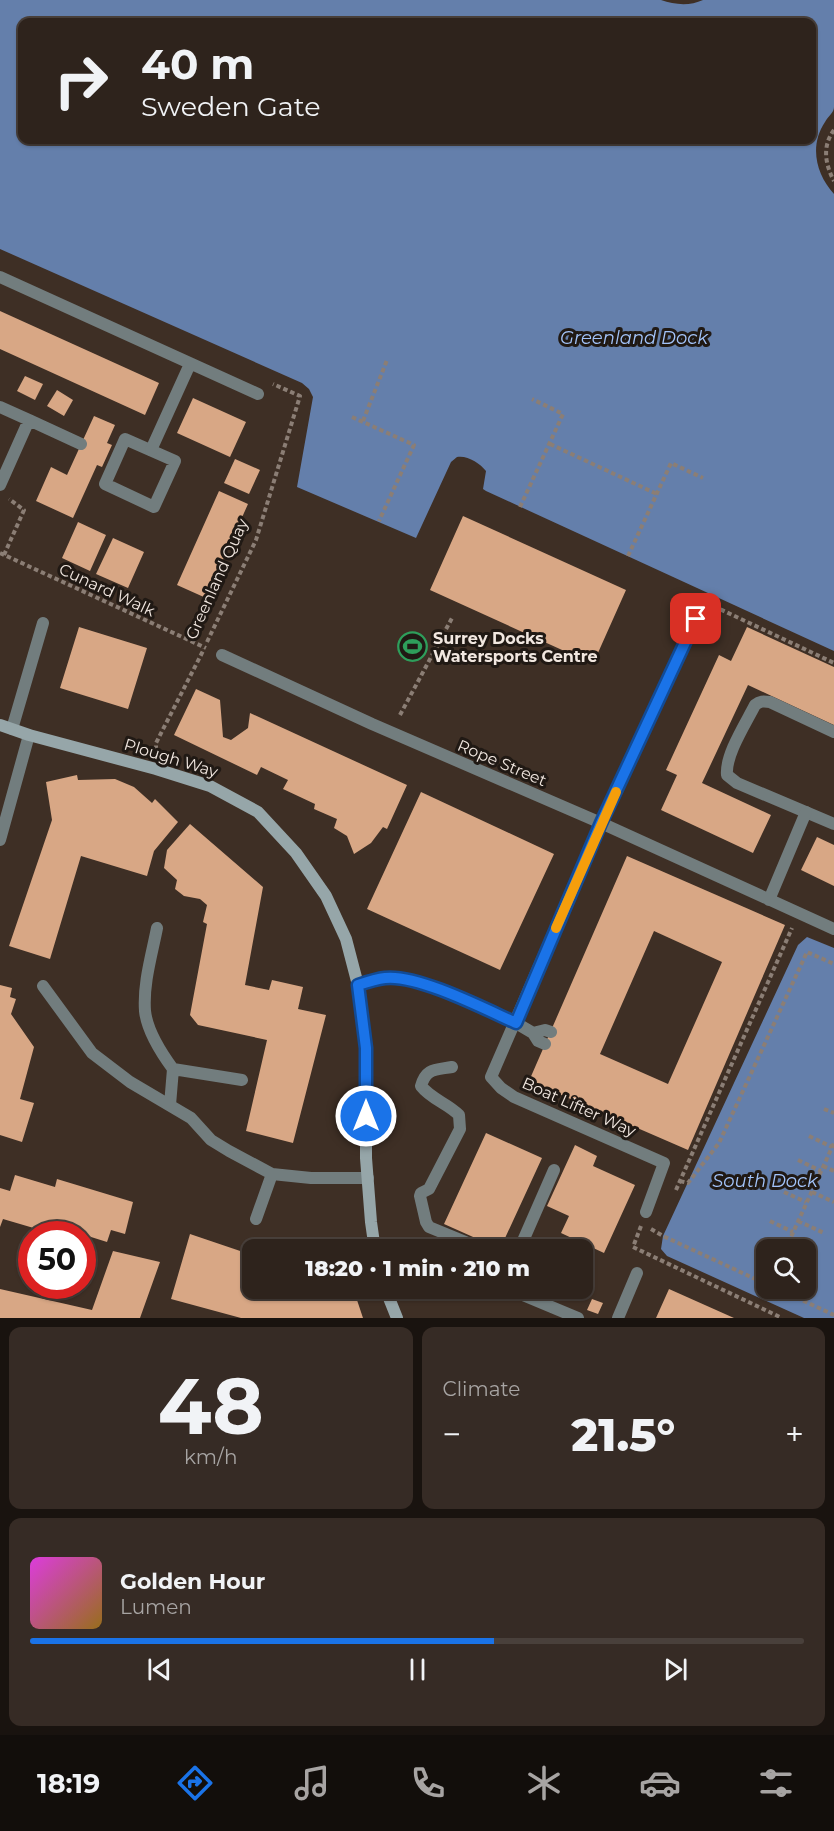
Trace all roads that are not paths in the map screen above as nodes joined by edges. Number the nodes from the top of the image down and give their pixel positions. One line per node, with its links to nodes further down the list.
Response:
1 (0, 277): 2 (street)
2 (190, 363): 3 (street); 7 (street)
3 (258, 394)
4 (0, 407): 5 (street)
5 (29, 420): 6 (street); 8 (street)
6 (81, 444)
7 (151, 450): 7 (street)
8 (0, 485)
9 (696, 619): 16 (street)
10 (43, 623): 12 (street)
11 (222, 656): 16 (street, Rope Street)
12 (6, 727): 14 (main road, Plough Way)
13 (834, 732): 15 (street)
14 (29, 735): 18 (street); 22 (main road, Plough Way)
15 (806, 812): 17 (street); 19 (street)
16 (601, 823): 19 (street, Rope Street); 24 (street)
17 (834, 824)
18 (0, 840)
19 (769, 900): 21 (street, Rope Street)
20 (157, 928): 29 (street)
21 (834, 929)
22 (358, 985): 24 (street); 34 (main road, Plough Way)
23 (43, 986): 31 (street)
24 (516, 1023): 26 (street); 35 (street, Boat Lifter Way)
25 (551, 1032): 26 (street)
26 (533, 1033): 27 (street)
27 (545, 1044)
28 (452, 1067): 38 (street)
29 (173, 1069): 30 (street); 31 (street)
30 (242, 1080)
31 (170, 1105): 33 (street)
32 (554, 1170): 39 (street)
33 (272, 1174): 34 (street); 36 (street)
34 (368, 1178): 37 (main road, Plough Way)
35 (646, 1212)
36 (256, 1219)
37 (373, 1239)
38 (458, 1239)
39 (524, 1239)
40 (637, 1273): 45 (street)
41 (389, 1299): 43 (main road)
42 (532, 1299): 44 (street)
43 (397, 1318)
44 (578, 1318)
45 (618, 1318)

